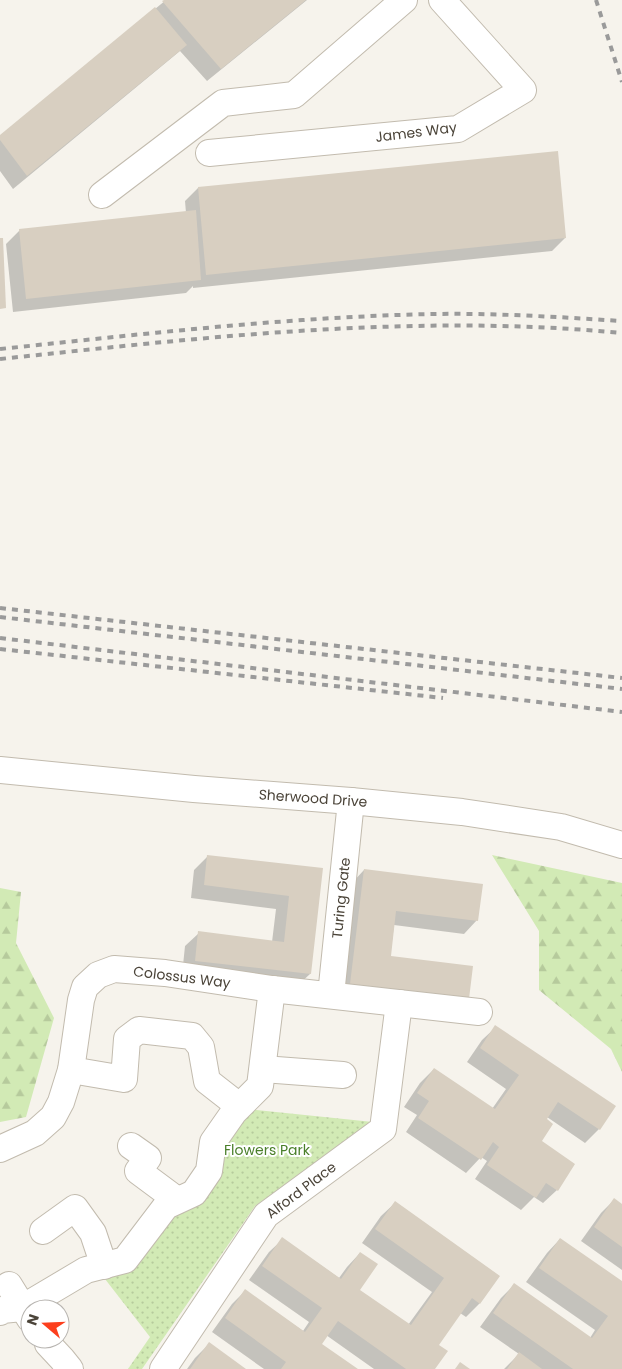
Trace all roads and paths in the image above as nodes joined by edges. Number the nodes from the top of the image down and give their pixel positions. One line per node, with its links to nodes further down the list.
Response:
1 (404, 0): 4 (street)
2 (442, 0): 3 (street, James Way)
3 (209, 153)
4 (102, 195)
5 (0, 770): 6 (street, Sherwood Drive)
6 (351, 800): 7 (street, Sherwood Drive); 9 (street, Turing Gate)
7 (622, 845)
8 (272, 989): 9 (street, Colossus Way); 12 (street); 13 (street, Colossus Way)
9 (331, 995): 10 (street, Colossus Way)
10 (399, 1003): 11 (street, Colossus Way); 23 (street, Alford Place)
11 (479, 1012)
12 (263, 1069): 14 (street); 15 (street)
13 (71, 1070): 15 (street); 17 (street, Colossus Way)
14 (343, 1075)
15 (239, 1106): 18 (street)
16 (131, 1146): 18 (street)
17 (0, 1149)
18 (177, 1200): 20 (street)
19 (43, 1231): 20 (street)
20 (104, 1266): 22 (street)
21 (3, 1277): 22 (street)
22 (17, 1313)
23 (163, 1369)

